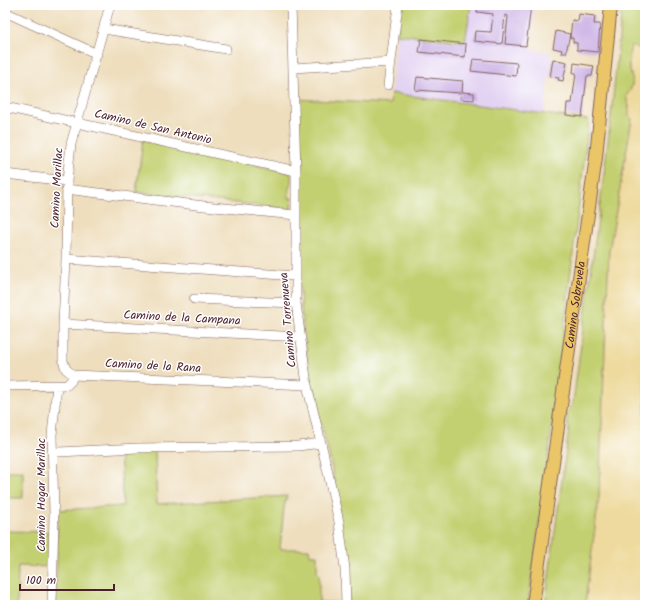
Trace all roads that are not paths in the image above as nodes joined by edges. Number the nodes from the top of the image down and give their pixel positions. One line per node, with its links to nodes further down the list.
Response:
1 (110, 5): 6 (street, Camino Marillac)
2 (291, 5): 10 (street, Camino Torrenueva)
3 (398, 5): 9 (street)
4 (611, 5): 32 (main road, Camino Sobrevela)
5 (5, 12): 8 (street)
6 (104, 29): 7 (street); 8 (street, Camino Marillac)
7 (226, 49)
8 (97, 54): 13 (street, Camino Marillac)
9 (391, 62): 10 (street); 11 (street)
10 (293, 68): 14 (street, Camino Torrenueva)
11 (388, 85)
12 (5, 107): 13 (street, Camino de San Antonio)
13 (77, 122): 14 (street, Camino de San Antonio); 16 (street, Camino Marillac)
14 (296, 171): 17 (street, Camino Torrenueva)
15 (5, 174): 16 (street)
16 (66, 185): 17 (street); 18 (street, Camino Marillac)
17 (296, 215): 19 (street, Camino Torrenueva)
18 (66, 259): 19 (street); 22 (street, Camino Marillac)
19 (295, 276): 21 (street, Camino Torrenueva)
20 (194, 299): 21 (street)
21 (296, 303): 23 (street, Camino Torrenueva)
22 (63, 324): 23 (street, Camino de la Campana); 24 (street, Camino Marillac)
23 (300, 337): 25 (street, Camino Torrenueva)
24 (72, 374): 25 (street, Camino de la Rana); 27 (street)
25 (307, 385): 28 (street, Camino Torrenueva)
26 (5, 386): 27 (street)
27 (58, 386): 29 (street, Camino Hogar Marillac)
28 (321, 443): 29 (street); 31 (street, Camino Torrenueva)
29 (53, 452): 30 (street, Camino Hogar Marillac)
30 (52, 605)
31 (346, 605)
32 (533, 605)

